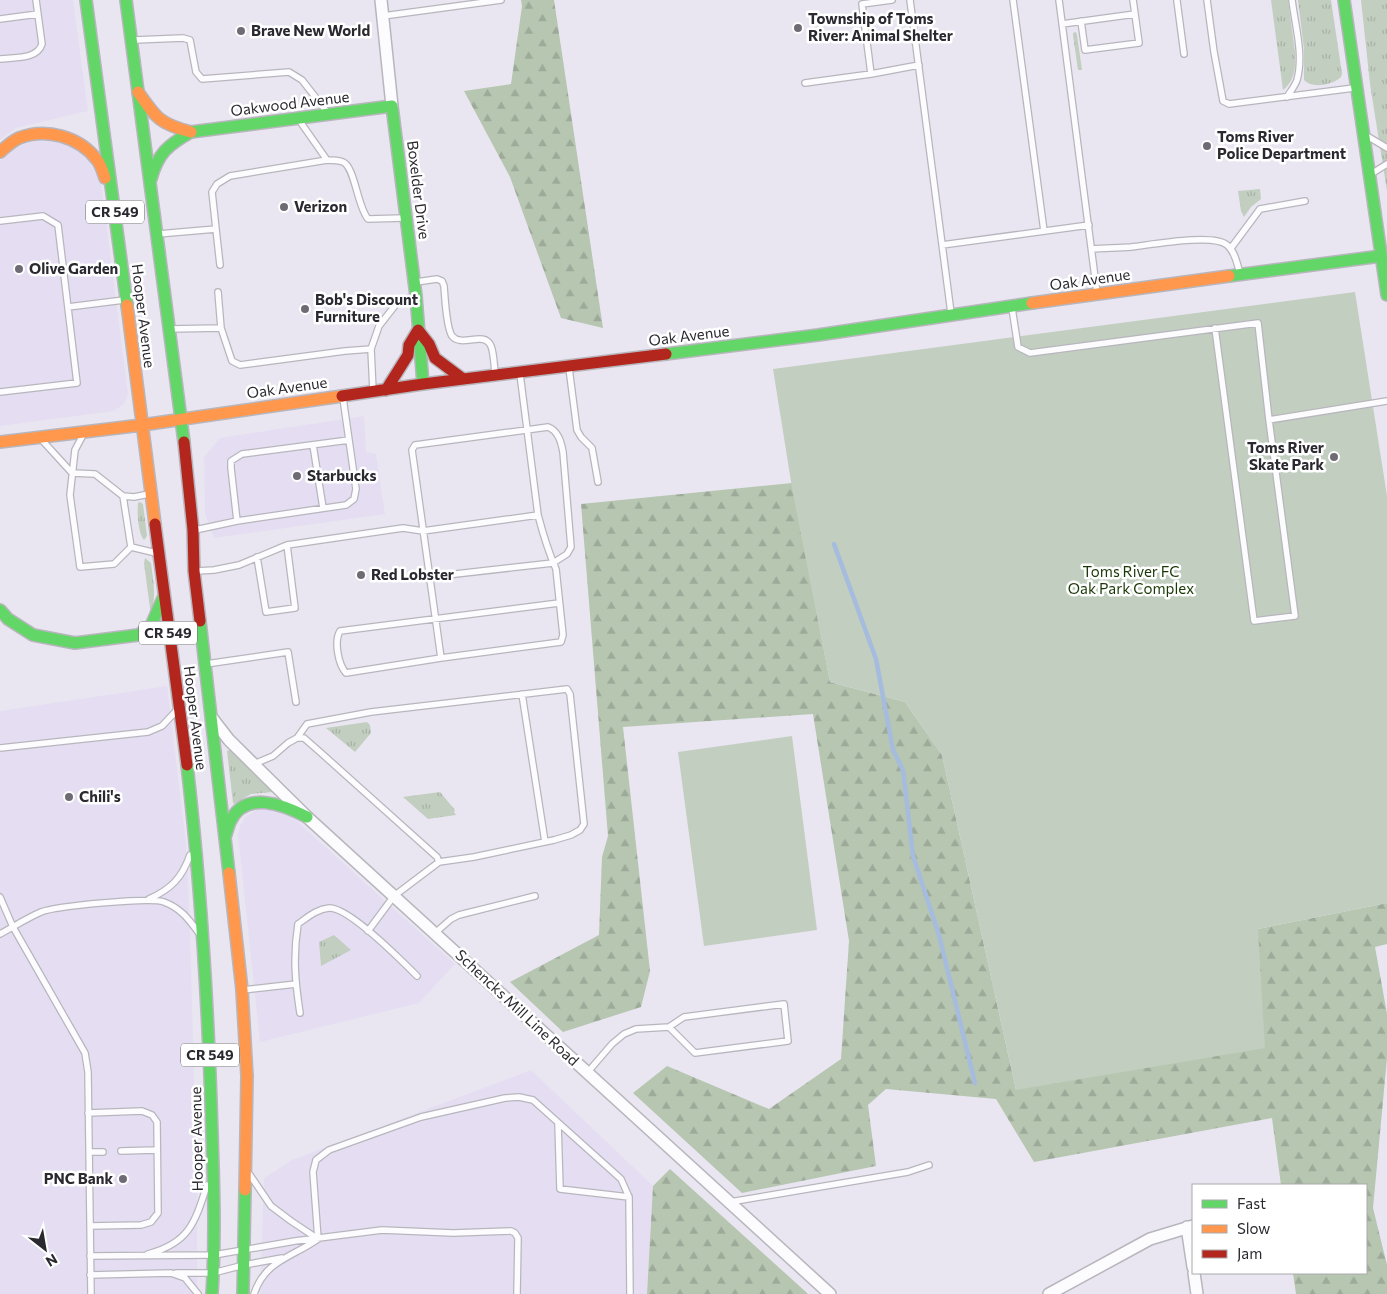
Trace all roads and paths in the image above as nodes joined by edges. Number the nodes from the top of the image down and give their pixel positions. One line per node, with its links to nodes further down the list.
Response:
1 (36, 0): 17 (lane)
2 (86, 0): 43 (main road, Hooper Avenue / CR 549)
3 (118, 0): 23 (main road)
4 (126, 0): 23 (main road, Hooper Avenue / CR 549)
5 (382, 0): 19 (street, Boxelder Drive)
6 (502, 0): 19 (lane)
7 (892, 0): 27 (lane)
8 (910, 0): 26 (lane)
9 (1013, 0): 49 (lane)
10 (1059, 0): 22 (lane)
11 (1133, 0): 18 (lane)
12 (1177, 0): 13 (lane); 24 (lane)
13 (1181, 0)
14 (1207, 0): 31 (lane)
15 (1292, 0): 31 (lane)
16 (1344, 0): 29 (main road)
17 (38, 14): 20 (lane); 25 (lane)
18 (1134, 14): 21 (lane); 21 (lane)
19 (383, 16): 32 (street, Boxelder Drive)
20 (0, 19)
21 (1081, 20): 22 (lane)
22 (1062, 24): 47 (lane)
23 (131, 40): 30 (main road, Hooper Avenue / CR 549); 33 (lane)
24 (1184, 54)
25 (0, 59)
26 (919, 65): 27 (lane); 51 (lane)
27 (871, 74): 28 (lane)
28 (806, 82)
29 (1356, 88): 31 (lane); 36 (main road)
30 (137, 90): 35 (main road); 42 (main road, Hooper Avenue / CR 549)
31 (1287, 97)
32 (392, 106): 33 (main road, Oakwood Avenue); 45 (main road, Boxelder Drive)
33 (328, 114): 34 (main road, Oakwood Avenue)
34 (297, 118): 35 (main road, Oakwood Avenue); 39 (lane)
35 (192, 132): 42 (main road)
36 (1363, 133): 37 (lane); 41 (main road)
37 (1387, 148)
38 (0, 152): 43 (main road)
39 (327, 160): 45 (lane); 48 (lane)
40 (1387, 164): 41 (lane)
41 (1369, 175): 54 (main road)
42 (150, 184): 50 (main road, Hooper Avenue / CR 549)
43 (114, 198): 62 (main road, Hooper Avenue / CR 549)
44 (1305, 202): 52 (lane)
45 (406, 218): 57 (main road, Boxelder Drive)
46 (0, 221): 64 (lane)
47 (1089, 225): 49 (lane); 53 (lane)
48 (216, 229): 50 (lane); 55 (lane)
49 (1044, 231): 51 (lane)
50 (156, 234): 68 (main road, Hooper Avenue / CR 549)
51 (942, 245): 65 (lane)
52 (1231, 248): 53 (lane); 56 (lane)
53 (1092, 249): 59 (lane)
54 (1384, 256): 56 (main road, Oak Avenue); 60 (main road)
55 (220, 265)
56 (1241, 275): 59 (main road, Oak Avenue)
57 (414, 282): 61 (main road, Boxelder Drive); 73 (lane)
58 (218, 292): 66 (lane)
59 (1098, 294): 63 (main road, Oak Avenue)
60 (1387, 295)
61 (416, 296): 69 (main road, Boxelder Drive); 70 (lane)
62 (126, 300): 64 (lane); 83 (main road, Hooper Avenue / CR 549)
63 (1012, 306): 65 (main road, Oak Avenue); 67 (lane)
64 (68, 307): 78 (lane)
65 (951, 314): 71 (main road, Oak Avenue)
66 (222, 328): 68 (lane); 70 (lane)
67 (1215, 328): 82 (lane); 82 (lane)
68 (168, 329): 81 (main road, Hooper Avenue / CR 549)
69 (418, 330): 74 (main road); 75 (main road, Boxelder Drive); 76 (main road)
70 (371, 350): 77 (lane)
71 (569, 366): 72 (main road, Oak Avenue); 91 (lane)
72 (519, 372): 73 (main road, Oak Avenue); 84 (lane)
73 (496, 375): 74 (main road, Oak Avenue)
74 (463, 379): 75 (main road, Oak Avenue)
75 (423, 384): 76 (main road, Oak Avenue)
76 (386, 390): 77 (main road, Oak Avenue)
77 (373, 391): 79 (main road, Oak Avenue)
78 (0, 392)
79 (343, 396): 81 (main road, Oak Avenue); 87 (lane)
80 (1387, 401): 82 (lane)
81 (181, 419): 83 (main road, Oak Avenue); 97 (main road, Hooper Avenue / CR 549)
82 (1269, 420)
83 (142, 425): 85 (main road, Oak Avenue); 92 (main road, Hooper Avenue / CR 549)
84 (527, 429): 95 (lane); 98 (lane); 103 (lane)
85 (85, 432): 86 (main road, Oak Avenue); 90 (lane)
86 (39, 437): 88 (main road, Oak Avenue); 90 (lane)
87 (349, 440): 89 (lane); 94 (lane)
88 (0, 442)
89 (313, 445): 94 (lane); 96 (lane)
90 (72, 473): 93 (lane); 100 (lane)
91 (598, 482)
92 (151, 493): 93 (lane); 101 (main road, Hooper Avenue / CR 549)
93 (123, 496): 100 (lane)
94 (323, 508): 96 (lane)
95 (538, 515): 98 (lane); 103 (lane)
96 (237, 521): 97 (lane)
97 (193, 530): 104 (main road, Hooper Avenue / CR 549)
98 (423, 531): 99 (lane); 105 (lane)
99 (287, 545): 102 (lane); 102 (lane)
100 (131, 547): 101 (lane)
101 (159, 554): 106 (main road, Hooper Avenue / CR 549)
102 (258, 558): 104 (lane)
103 (553, 563): 105 (lane); 107 (lane)
104 (194, 571): 111 (main road, Hooper Avenue / CR 549)
105 (429, 577): 109 (lane)
106 (164, 596): 108 (main road); 114 (main road, Hooper Avenue / CR 549)
107 (559, 603): 109 (lane); 110 (lane)
108 (0, 610)
109 (435, 618): 110 (lane); 110 (lane)
110 (441, 658)
111 (204, 664): 113 (lane); 115 (main road, Hooper Avenue / CR 549)
112 (522, 694): 116 (lane); 122 (lane); 122 (lane)
113 (296, 702)
114 (180, 707): 117 (lane); 121 (main road, Hooper Avenue / CR 549)
115 (210, 715): 118 (street, Schencks Mill Line Road); 120 (main road, Hooper Avenue / CR 549)
116 (297, 738): 118 (lane); 123 (lane)
117 (0, 748)
118 (254, 764): 119 (street, Schencks Mill Line Road)
119 (308, 817): 120 (main road); 124 (street, Schencks Mill Line Road)
120 (225, 837): 135 (main road, Hooper Avenue / CR 549)
121 (195, 841): 127 (lane); 132 (main road, Hooper Avenue / CR 549)
122 (545, 842): 123 (lane)
123 (439, 862): 124 (lane)
124 (394, 896): 129 (lane); 130 (street, Schencks Mill Line Road)
125 (534, 896): 130 (lane)
126 (0, 897): 128 (lane)
127 (147, 900): 128 (lane); 132 (lane)
128 (13, 927): 131 (lane); 139 (lane)
129 (368, 931): 133 (lane); 134 (lane)
130 (435, 933): 138 (street, Schencks Mill Line Road)
131 (0, 934)
132 (204, 942): 146 (main road, Hooper Avenue / CR 549)
133 (417, 976)
134 (296, 984): 135 (lane); 136 (lane)
135 (242, 990): 147 (main road, Hooper Avenue / CR 549)
136 (300, 1013)
137 (669, 1027): 137 (lane); 138 (lane)
138 (587, 1073): 149 (street, Schencks Mill Line Road)
139 (88, 1113): 141 (lane); 143 (lane)
140 (558, 1124): 148 (lane); 148 (lane); 152 (lane)
141 (156, 1150): 142 (lane); 150 (lane)
142 (122, 1151)
143 (89, 1152): 144 (lane); 150 (lane)
144 (103, 1152)
145 (929, 1165): 149 (lane)
146 (213, 1169): 156 (main road, Hooper Avenue / CR 549); 157 (lane)
147 (246, 1170): 152 (lane); 153 (main road, Hooper Avenue / CR 549)
148 (629, 1197): 170 (lane)
149 (730, 1202): 171 (street, Schencks Mill Line Road)
150 (90, 1226): 155 (lane)
151 (1190, 1227): 154 (street); 172 (street)
152 (318, 1239): 153 (lane); 158 (lane); 169 (lane)
153 (244, 1250): 156 (lane); 159 (main road, Hooper Avenue / CR 549)
154 (1192, 1254)
155 (90, 1256): 157 (lane); 163 (lane)
156 (214, 1256): 157 (lane); 161 (main road, Hooper Avenue / CR 549)
157 (139, 1257)
158 (282, 1258): 159 (lane); 168 (lane)
159 (244, 1265): 161 (lane); 167 (main road, Hooper Avenue / CR 549)
160 (171, 1273): 161 (lane); 163 (lane); 165 (lane)
161 (213, 1273): 166 (main road, Hooper Avenue / CR 549)
162 (1194, 1274): 173 (street)
163 (90, 1275): 164 (lane)
164 (91, 1294)
165 (198, 1294)
166 (212, 1294)
167 (243, 1294)
168 (254, 1294)
169 (517, 1294)
170 (630, 1294)
171 (830, 1294)
172 (1049, 1294)
173 (1197, 1294)

